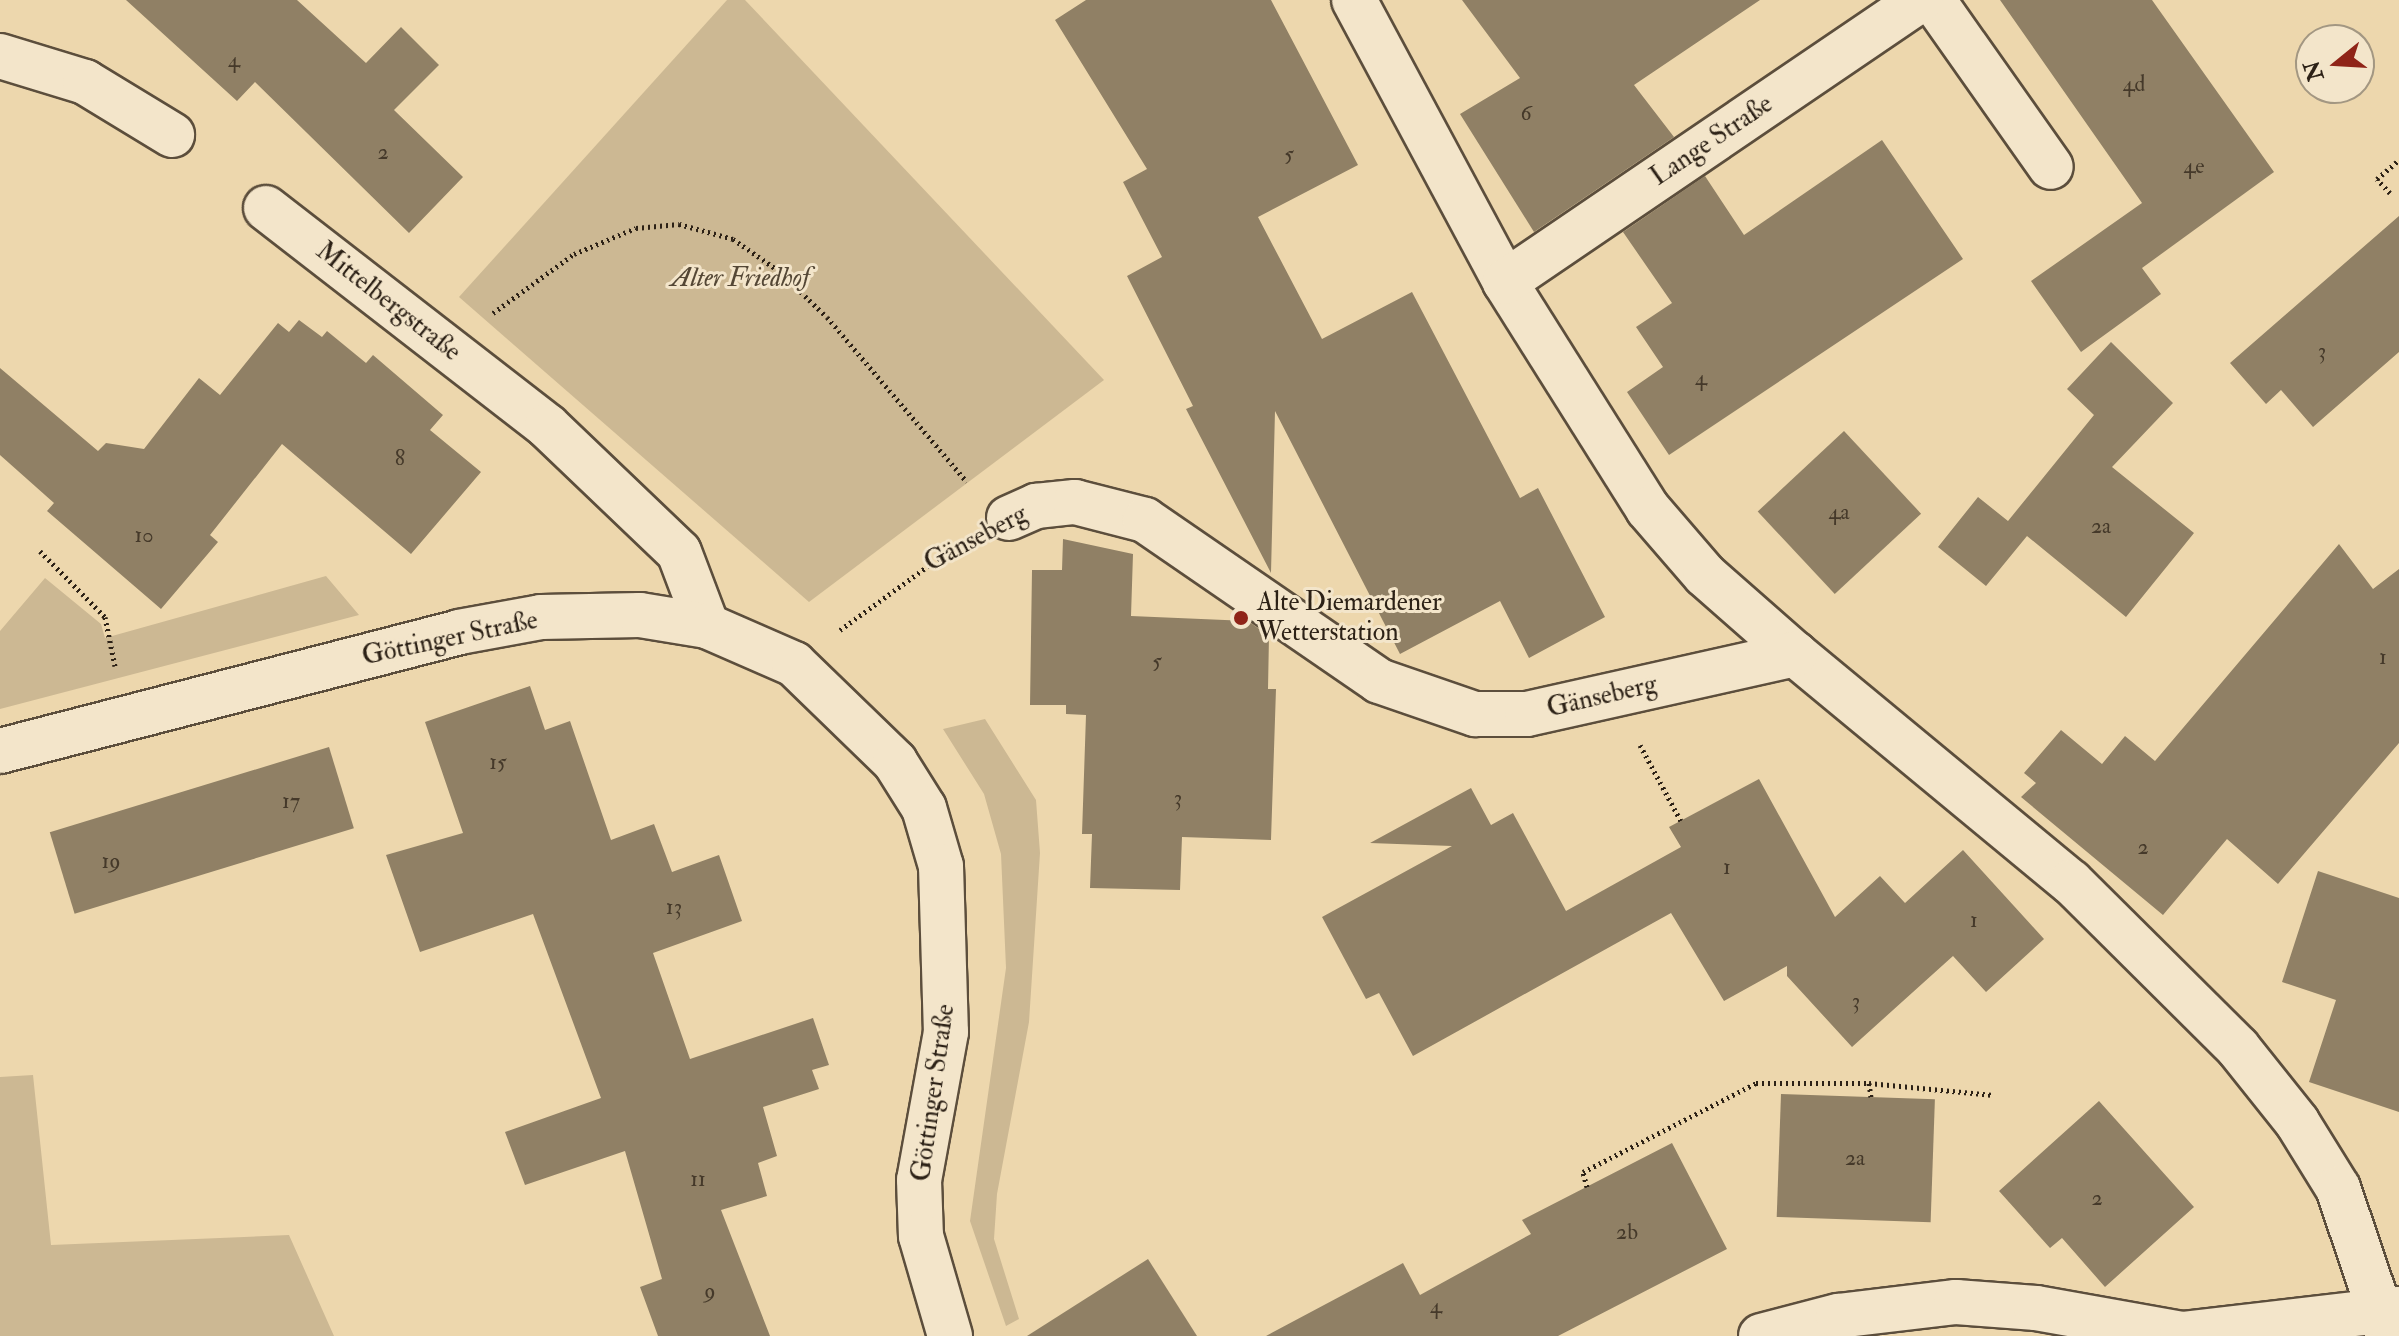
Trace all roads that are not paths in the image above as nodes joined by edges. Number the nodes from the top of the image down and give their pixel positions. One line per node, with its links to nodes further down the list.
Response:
1 (1354, 0): 8 (street)
2 (1920, 0): 8 (street, Lange Straße)
3 (1933, 0): 6 (street)
4 (0, 56): 5 (street)
5 (172, 135)
6 (2051, 167)
7 (266, 208): 10 (street, Mittelbergstraße)
8 (1505, 282): 11 (street)
9 (1009, 518): 11 (street, Gänseberg)
10 (707, 626): 12 (street, Göttinger Straße); 14 (street, Göttinger Straße)
11 (1795, 654): 13 (street)
12 (0, 751)
13 (2383, 1324): 15 (street)
14 (950, 1336)
15 (1761, 1336)

